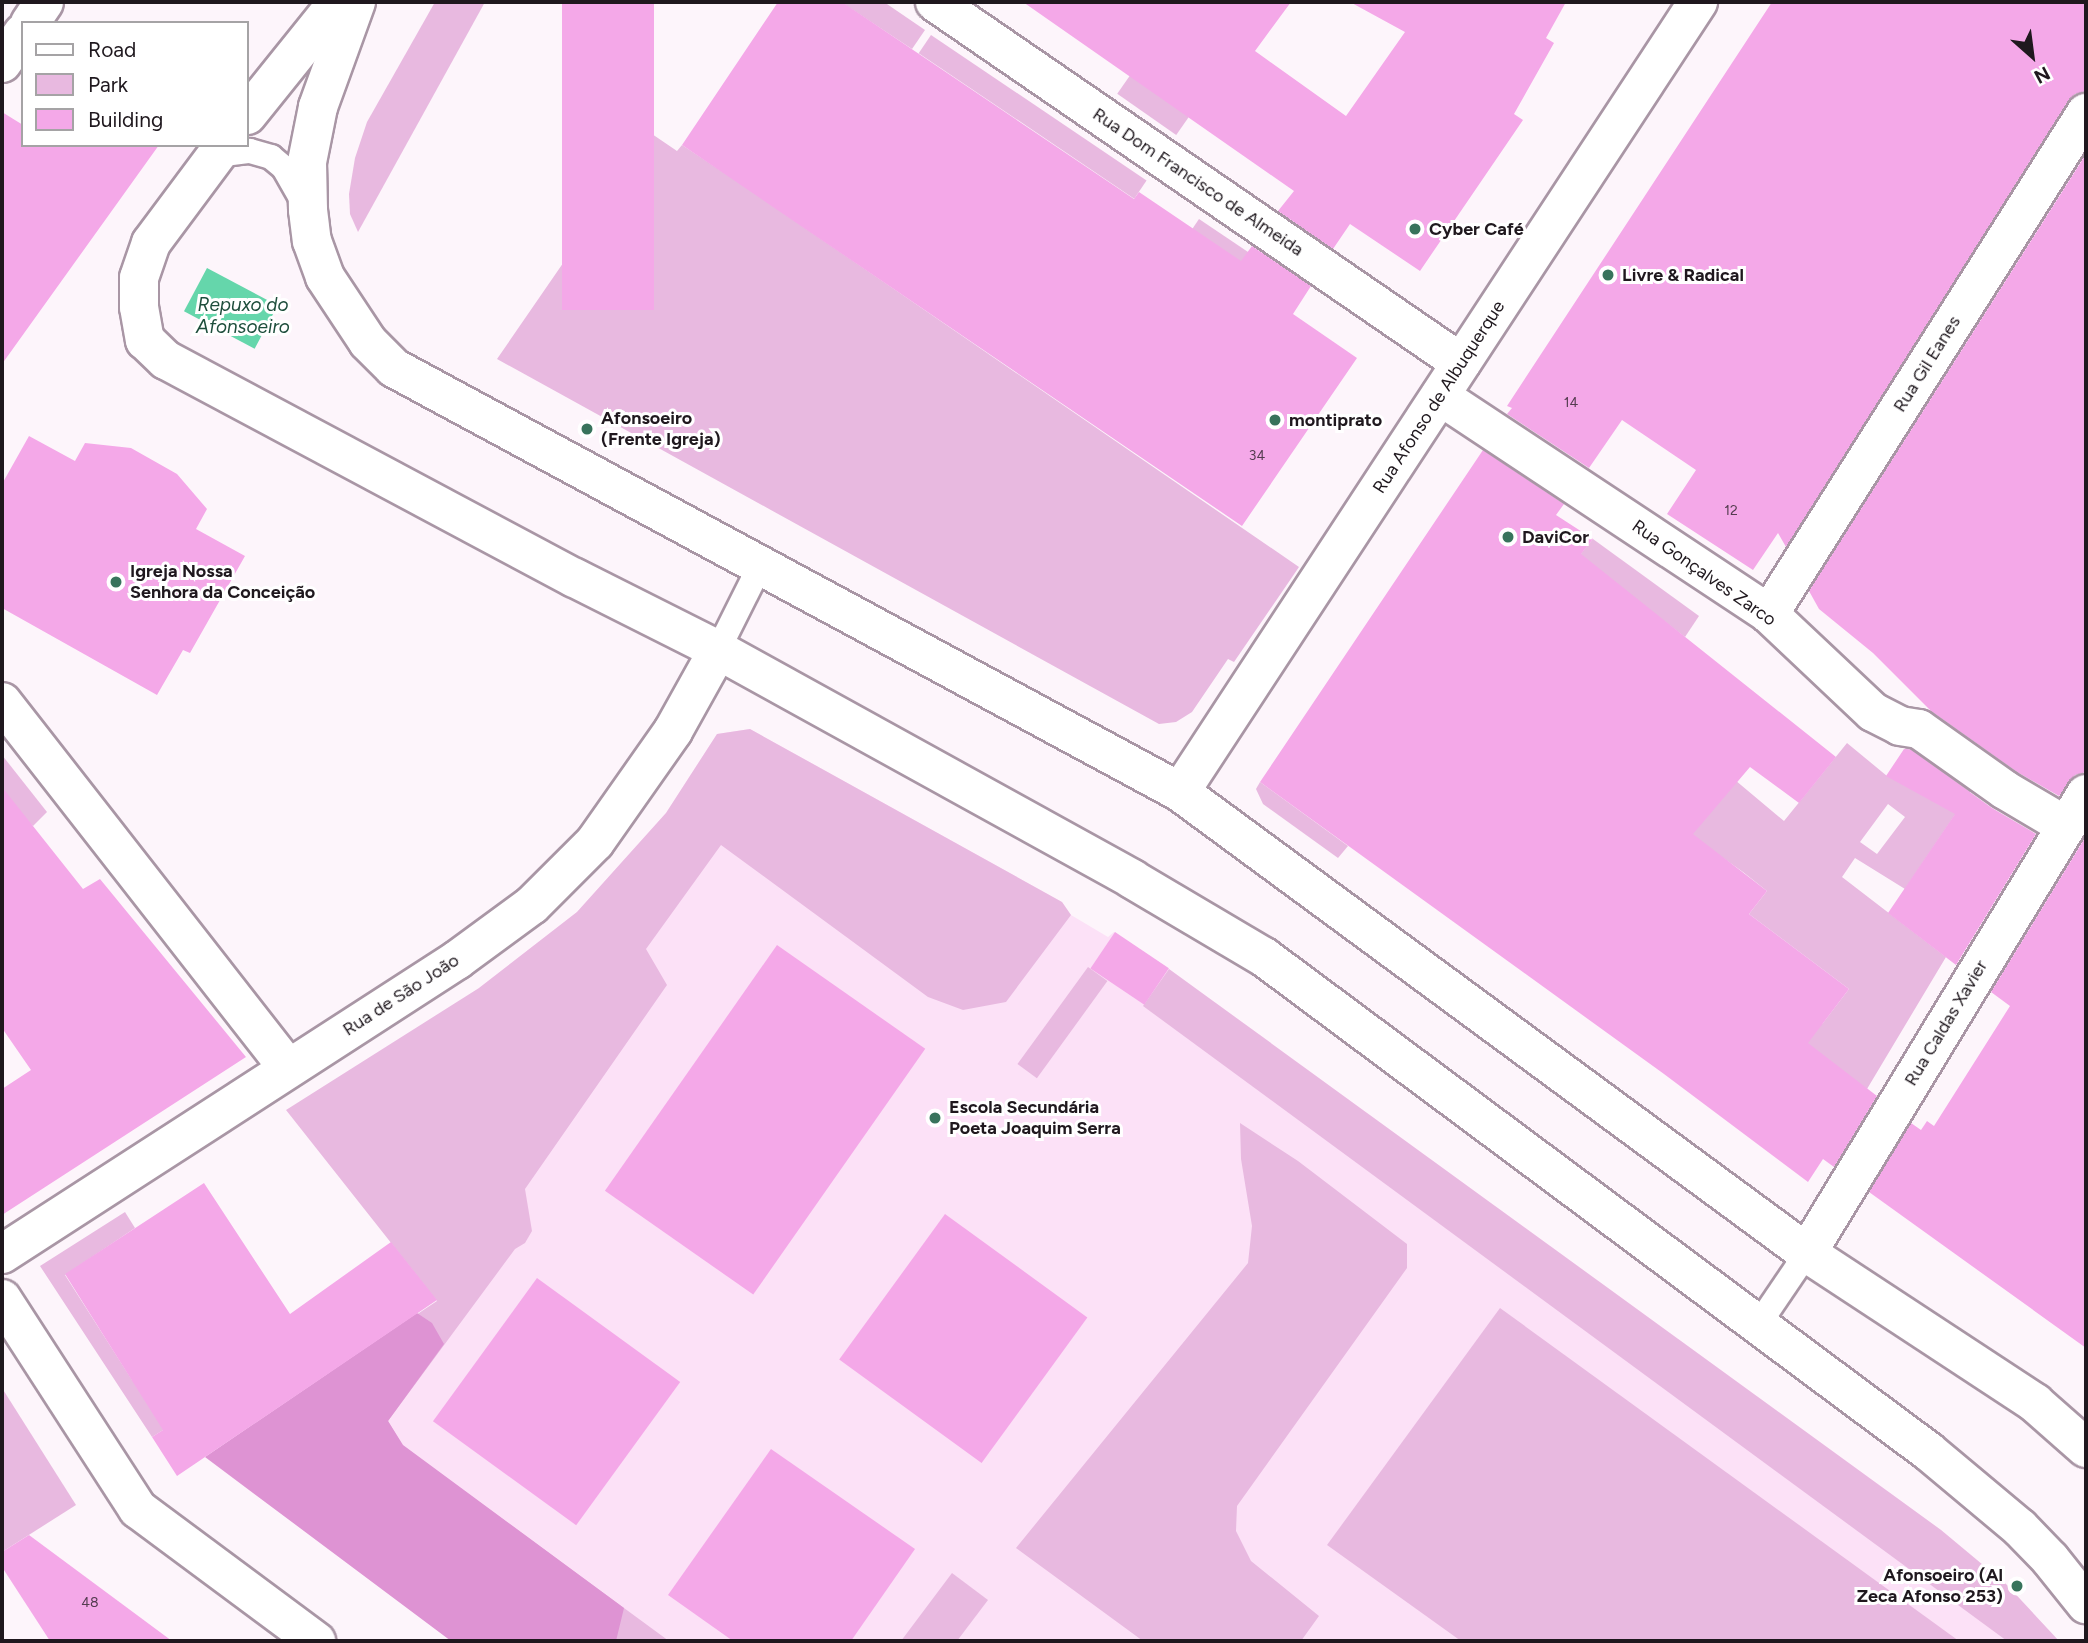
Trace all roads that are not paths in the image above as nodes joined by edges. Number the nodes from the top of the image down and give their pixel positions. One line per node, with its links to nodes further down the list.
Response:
1 (44, 2): 6 (street)
2 (338, 2): 10 (street)
3 (356, 2): 13 (street)
4 (935, 2): 14 (street, Rua Dom Francisco de Almeida)
5 (1698, 2): 14 (street, Rua Afonso de Albuquerque)
6 (31, 21)
7 (21, 36): 8 (street)
8 (2, 63)
9 (2086, 113): 17 (street, Rua Gil Eanes)
10 (248, 114)
11 (223, 147): 12 (street)
12 (198, 180): 13 (lane); 18 (street)
13 (308, 210): 16 (street)
14 (1461, 363): 15 (street, Rua Afonso de Albuquerque)
15 (1440, 396): 17 (street, Rua Gonçalves Zarco); 20 (street, Rua Afonso de Albuquerque)
16 (760, 566): 18 (lane); 20 (street)
17 (1769, 614): 22 (street, Rua Gonçalves Zarco)
18 (718, 650): 23 (street, Rua de São João); 27 (street)
19 (2, 702): 23 (street)
20 (1180, 792): 24 (street)
21 (2086, 794): 22 (street, Rua Caldas Xavier)
22 (2066, 827): 24 (street, Rua Caldas Xavier)
23 (287, 1068): 25 (street, Rua de São João)
24 (1807, 1253): 27 (lane); 28 (street)
25 (2, 1254)
26 (2, 1299): 30 (street)
27 (1758, 1325): 29 (street)
28 (2086, 1448)
29 (2086, 1604)
30 (316, 1641)

